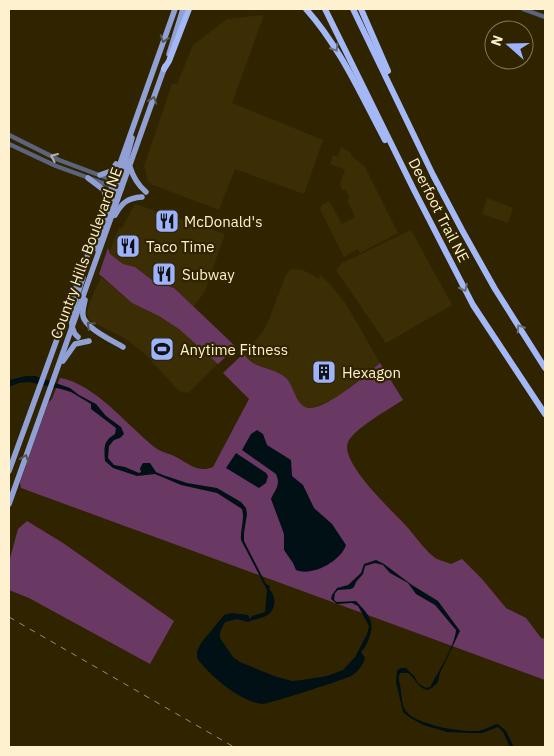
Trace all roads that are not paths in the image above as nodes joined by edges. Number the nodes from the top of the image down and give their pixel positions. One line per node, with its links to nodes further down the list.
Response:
1 (175, 9): 11 (main road, Country Hills Boulevard NE, one-way to 11)
2 (183, 9): 10 (main road, Country Hills Boulevard NE)
3 (189, 9): 10 (highway)
4 (306, 9): 20 (highway, one-way to 20)
5 (325, 9): 20 (highway, Deerfoot Trail NE)
6 (353, 9): 12 (highway, Deerfoot Trail NE)
7 (361, 9): 12 (highway)
8 (523, 9): 9 (street)
9 (545, 17)
10 (164, 69): 16 (main road, Country Hills Boulevard NE, one-way to 10)
11 (138, 114): 15 (main road, Country Hills Boulevard NE); 19 (main road)
12 (412, 129): 30 (highway, Deerfoot Trail NE, one-way to 12)
13 (9, 135): 17 (street, one-way to 13)
14 (9, 144): 18 (street)
15 (125, 149): 17 (main road); 19 (main road, Country Hills Boulevard NE)
16 (130, 167): 19 (main road, Country Hills Boulevard NE); 22 (main road)
17 (100, 175): 19 (street)
18 (88, 178): 19 (street); 21 (main road)
19 (118, 185): 21 (main road, Country Hills Boulevard NE); 22 (main road, Country Hills Boulevard NE); 24 (main road)
20 (414, 190): 32 (highway, Deerfoot Trail NE, one-way to 32)
21 (107, 200): 23 (main road, Country Hills Boulevard NE)
22 (110, 223): 24 (main road, Country Hills Boulevard NE)
23 (84, 265): 26 (main road); 33 (main road, Country Hills Boulevard NE)
24 (94, 267): 25 (main road, Country Hills Boulevard NE)
25 (86, 289): 26 (main road, Country Hills Boulevard NE); 29 (main road, one-way to 25)
26 (71, 329): 27 (main road); 31 (main road, Country Hills Boulevard NE)
27 (78, 337)
28 (89, 341): 31 (main road)
29 (123, 347)
30 (545, 368)
31 (56, 374): 34 (main road, Country Hills Boulevard NE, one-way to 31)
32 (545, 414)
33 (9, 471)
34 (9, 504)

